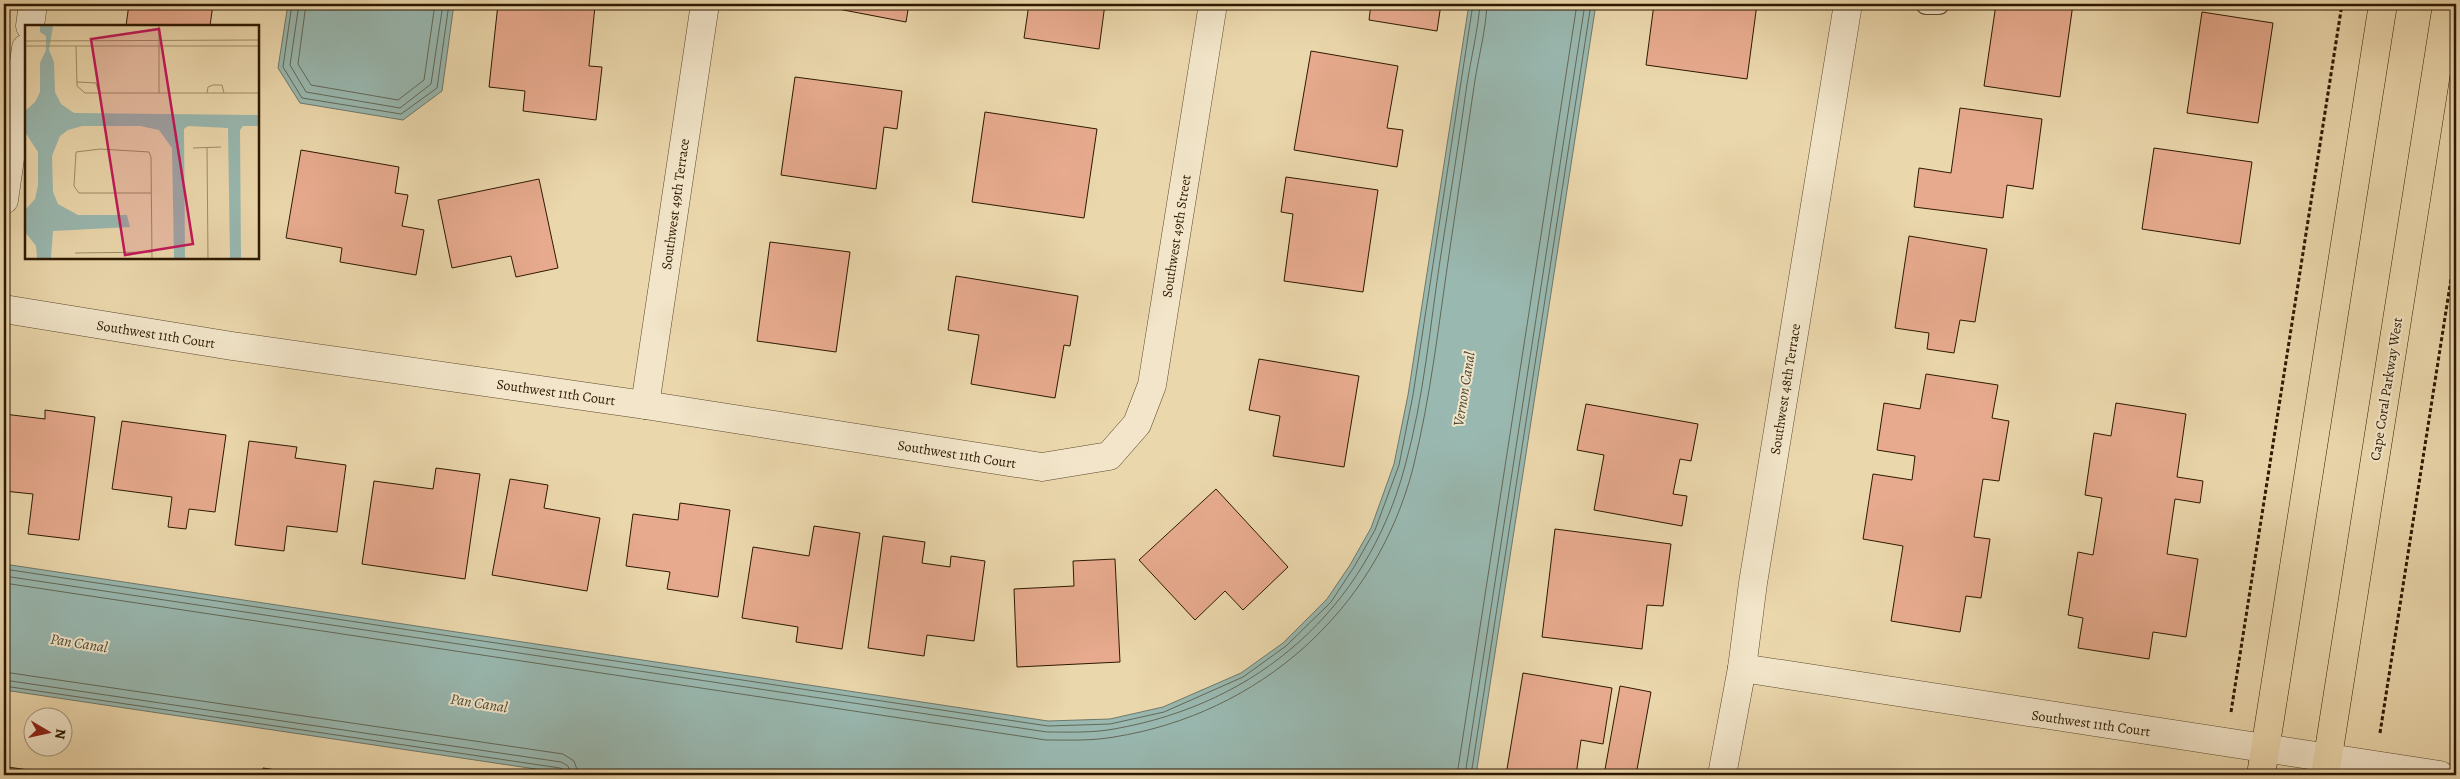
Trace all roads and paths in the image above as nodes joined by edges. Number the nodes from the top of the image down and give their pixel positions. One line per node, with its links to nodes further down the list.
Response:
1 (33, 4): 10 (street)
2 (705, 4): 15 (street, Southwest 49th Terrace)
3 (1213, 4): 16 (street, Southwest 49th Street)
4 (1848, 4): 17 (street, Southwest 48th Terrace)
5 (1926, 4): 6 (lane)
6 (1939, 4)
7 (2342, 4): 18 (path)
8 (2383, 4): 19 (main road)
9 (2447, 4): 21 (main road, Cape Coral Parkway West)
10 (30, 25)
11 (25, 55): 12 (street)
12 (4, 200)
13 (2456, 247): 20 (path)
14 (4, 309): 15 (street, Southwest 11th Court)
15 (645, 405): 16 (street, Southwest 11th Court)
16 (1109, 456)
17 (1742, 668): 18 (street, Southwest 11th Court); 22 (street, Southwest 48th Terrace)
18 (2226, 743): 19 (street, Southwest 11th Court)
19 (2266, 749): 21 (street, Southwest 11th Court); 23 (main road)
20 (2375, 766): 21 (street, Southwest 11th Court); 24 (street, Southwest 11th Court)
21 (2326, 767)
22 (1722, 775)
23 (2261, 775)
24 (2440, 775)

